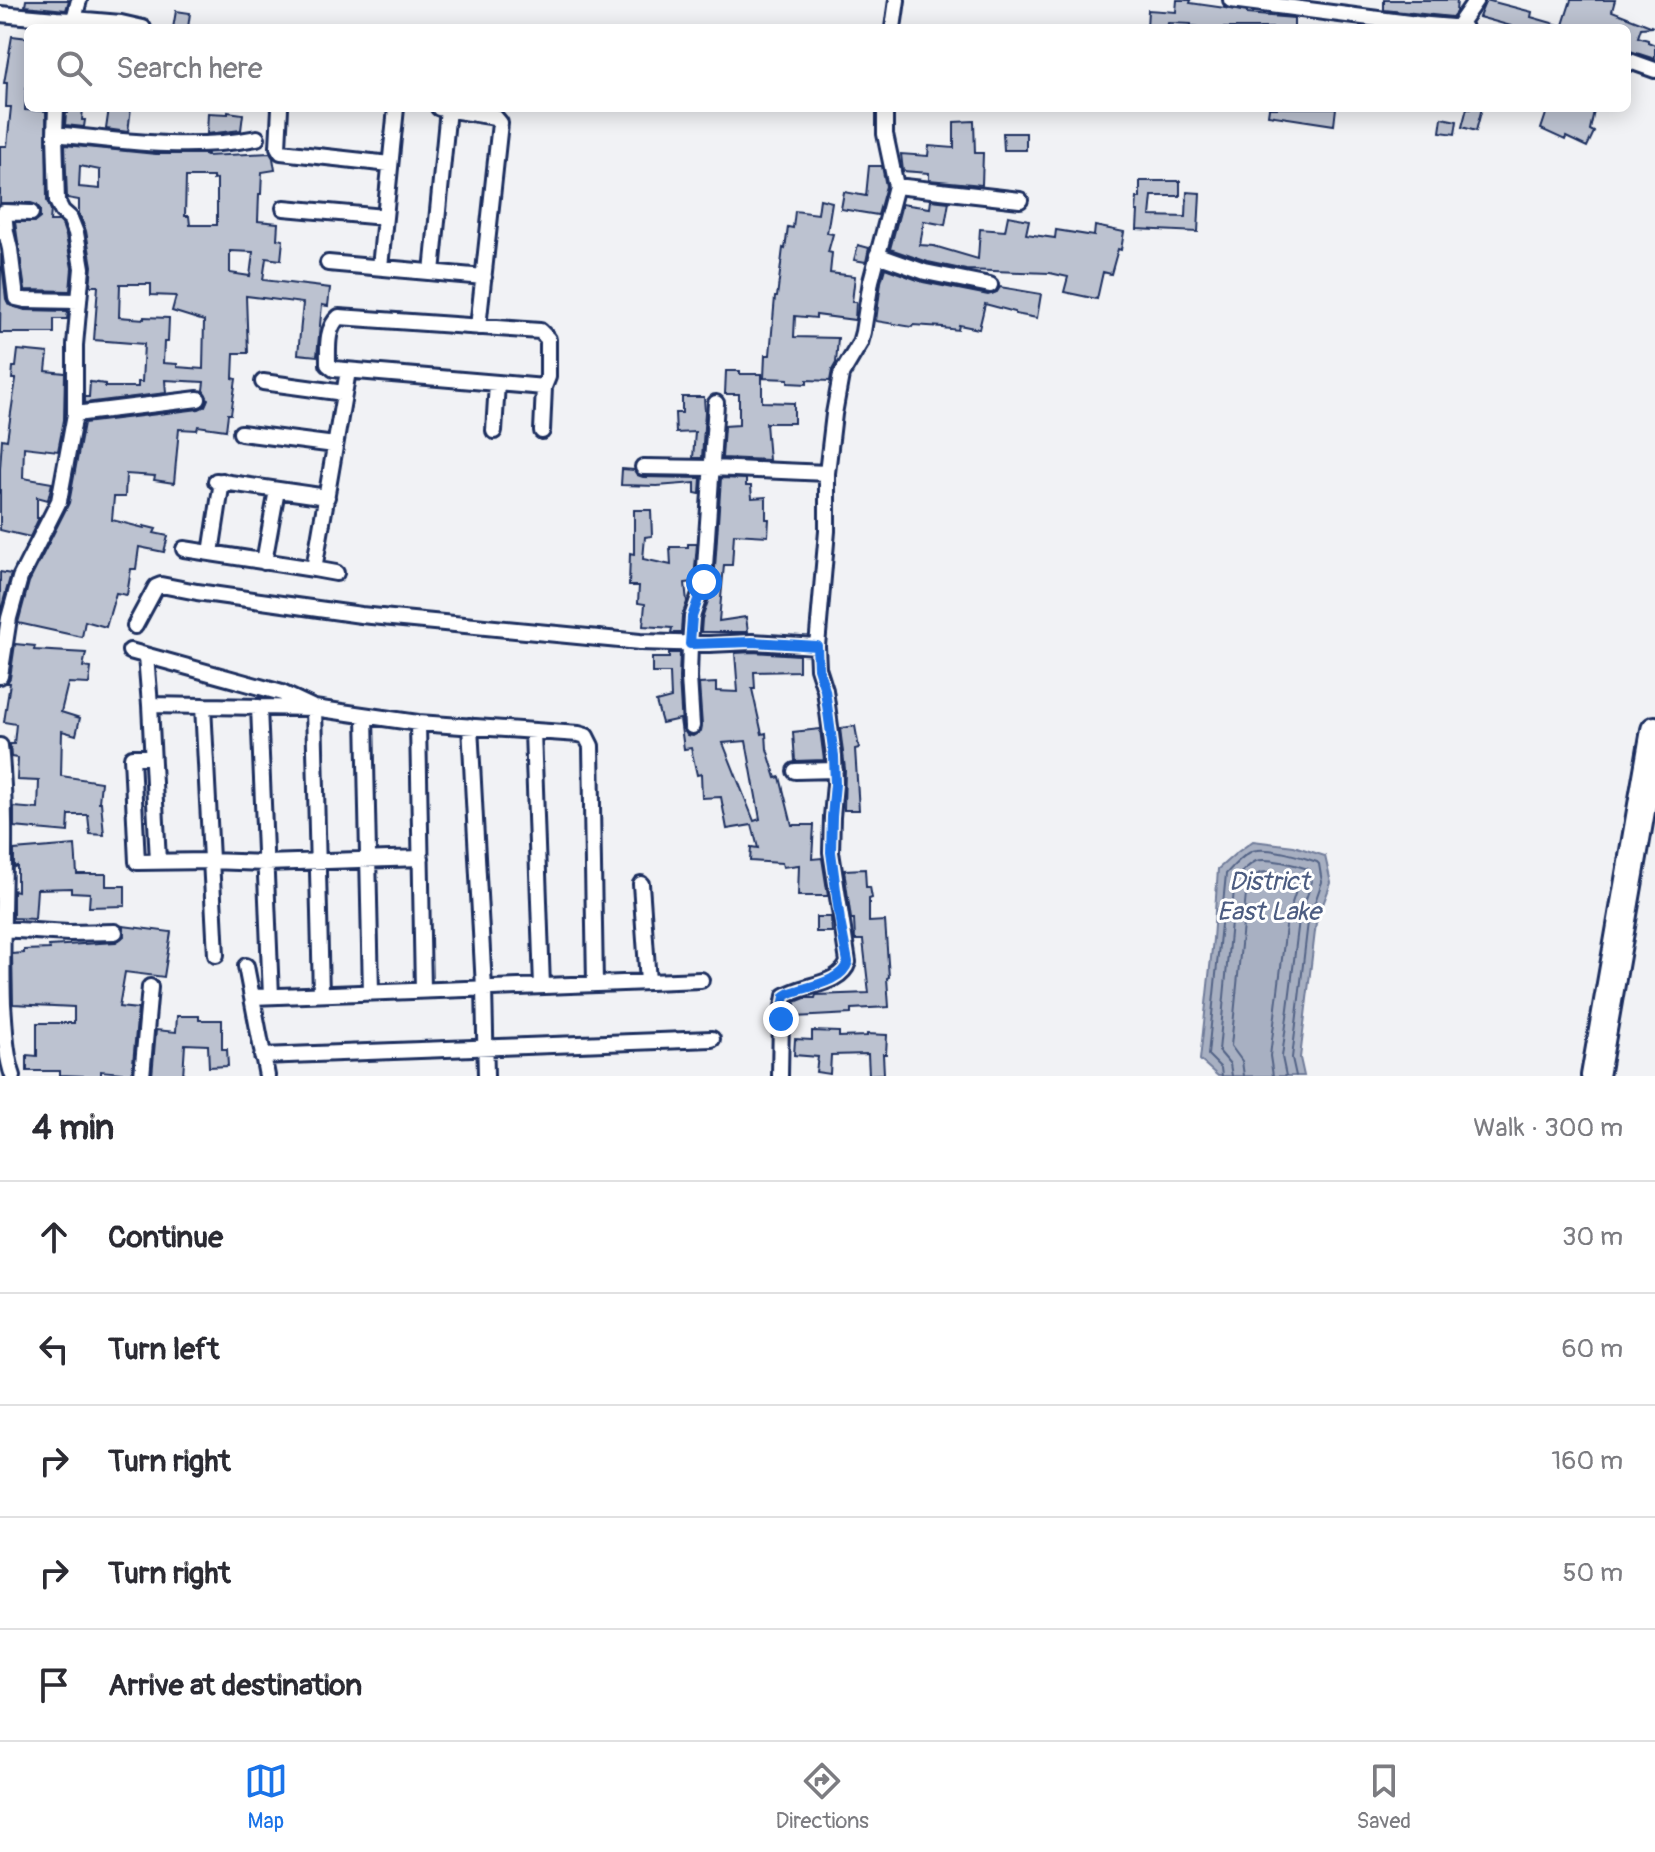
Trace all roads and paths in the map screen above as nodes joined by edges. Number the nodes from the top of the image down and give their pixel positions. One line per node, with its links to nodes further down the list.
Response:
1 (79, 0): 6 (street)
2 (897, 0): 9 (street)
3 (1231, 0): 10 (street)
4 (1476, 0): 11 (street)
5 (0, 14): 7 (street)
6 (74, 19): 7 (street); 8 (street)
7 (56, 24)
8 (125, 24)
9 (894, 24)
10 (1417, 24)
11 (1463, 24)
12 (1631, 61): 13 (street)
13 (1655, 70)
14 (56, 112): 20 (street)
15 (280, 112): 22 (street)
16 (396, 112): 22 (street)
17 (443, 112): 32 (street)
18 (462, 112): 33 (street)
19 (885, 112): 23 (street)
20 (55, 134): 21 (street); 35 (street)
21 (257, 138)
22 (390, 164): 27 (street)
23 (896, 186): 24 (street); 29 (street)
24 (1020, 200)
25 (284, 208): 27 (street)
26 (31, 213): 28 (street)
27 (384, 217): 31 (street)
28 (3, 232): 35 (street)
29 (877, 255): 34 (street); 51 (street)
30 (328, 263): 31 (street)
31 (380, 267): 32 (street)
32 (432, 272): 33 (street)
33 (484, 277): 36 (street)
34 (990, 285)
35 (78, 301): 44 (street)
36 (478, 327): 37 (street); 40 (street)
37 (348, 371): 39 (street); 41 (street)
38 (263, 382): 41 (street)
39 (497, 383): 40 (street); 45 (street)
40 (544, 387): 46 (street)
41 (344, 393): 48 (street)
42 (198, 399): 44 (street)
43 (716, 403): 50 (street)
44 (75, 414): 64 (street)
45 (494, 431)
46 (542, 431)
47 (241, 433): 48 (street)
48 (335, 445): 53 (street)
49 (643, 467): 50 (street)
50 (712, 468): 51 (street); 60 (street)
51 (827, 473): 61 (street)
52 (277, 490): 53 (street); 55 (street); 56 (street)
53 (327, 497): 57 (street)
54 (184, 549): 55 (street)
55 (211, 553): 56 (street)
56 (264, 562): 57 (street)
57 (314, 569): 58 (street)
58 (336, 573)
59 (135, 626): 60 (street)
60 (690, 644): 61 (street); 72 (street)
61 (817, 646): 78 (street)
62 (130, 651): 63 (street)
63 (146, 656): 65 (street); 68 (street)
64 (0, 676)
65 (150, 705): 66 (street); 76 (street)
66 (203, 706): 67 (street); 84 (street)
67 (259, 707): 68 (street); 86 (street)
68 (314, 708): 69 (street); 85 (street)
69 (365, 716): 70 (street); 82 (street)
70 (418, 723): 71 (street); 81 (street)
71 (470, 726): 74 (street); 97 (street)
72 (692, 726)
73 (1655, 730): 111 (highway)
74 (533, 732): 94 (street); 95 (street)
75 (0, 746): 77 (street)
76 (152, 757): 83 (street); 83 (street)
77 (1, 765): 88 (street)
78 (835, 770): 79 (street); 110 (street)
79 (795, 771)
80 (1655, 821): 112 (highway)
81 (421, 858): 82 (street); 98 (street)
82 (369, 860): 85 (street); 99 (street)
83 (158, 861): 84 (street)
84 (210, 861): 86 (street); 90 (street)
85 (318, 861): 86 (street); 100 (street)
86 (265, 863): 101 (street)
87 (641, 884): 93 (street)
88 (0, 929): 89 (street); 106 (street)
89 (115, 932)
90 (216, 955)
91 (246, 966): 102 (street)
92 (701, 980): 93 (street)
93 (648, 982): 94 (street)
94 (595, 984): 95 (street)
95 (542, 986): 97 (street)
96 (150, 987): 107 (street)
97 (484, 988): 98 (street); 104 (street)
98 (423, 990): 99 (street)
99 (371, 992): 100 (street)
100 (321, 994): 101 (street)
101 (271, 996): 102 (street)
102 (252, 997): 105 (street)
103 (712, 1039): 104 (street)
104 (485, 1048): 105 (street); 109 (street)
105 (262, 1056): 108 (street)
106 (13, 1076)
107 (142, 1076)
108 (267, 1076)
109 (486, 1076)
110 (780, 1076)
111 (1595, 1076)
112 (1611, 1076)

